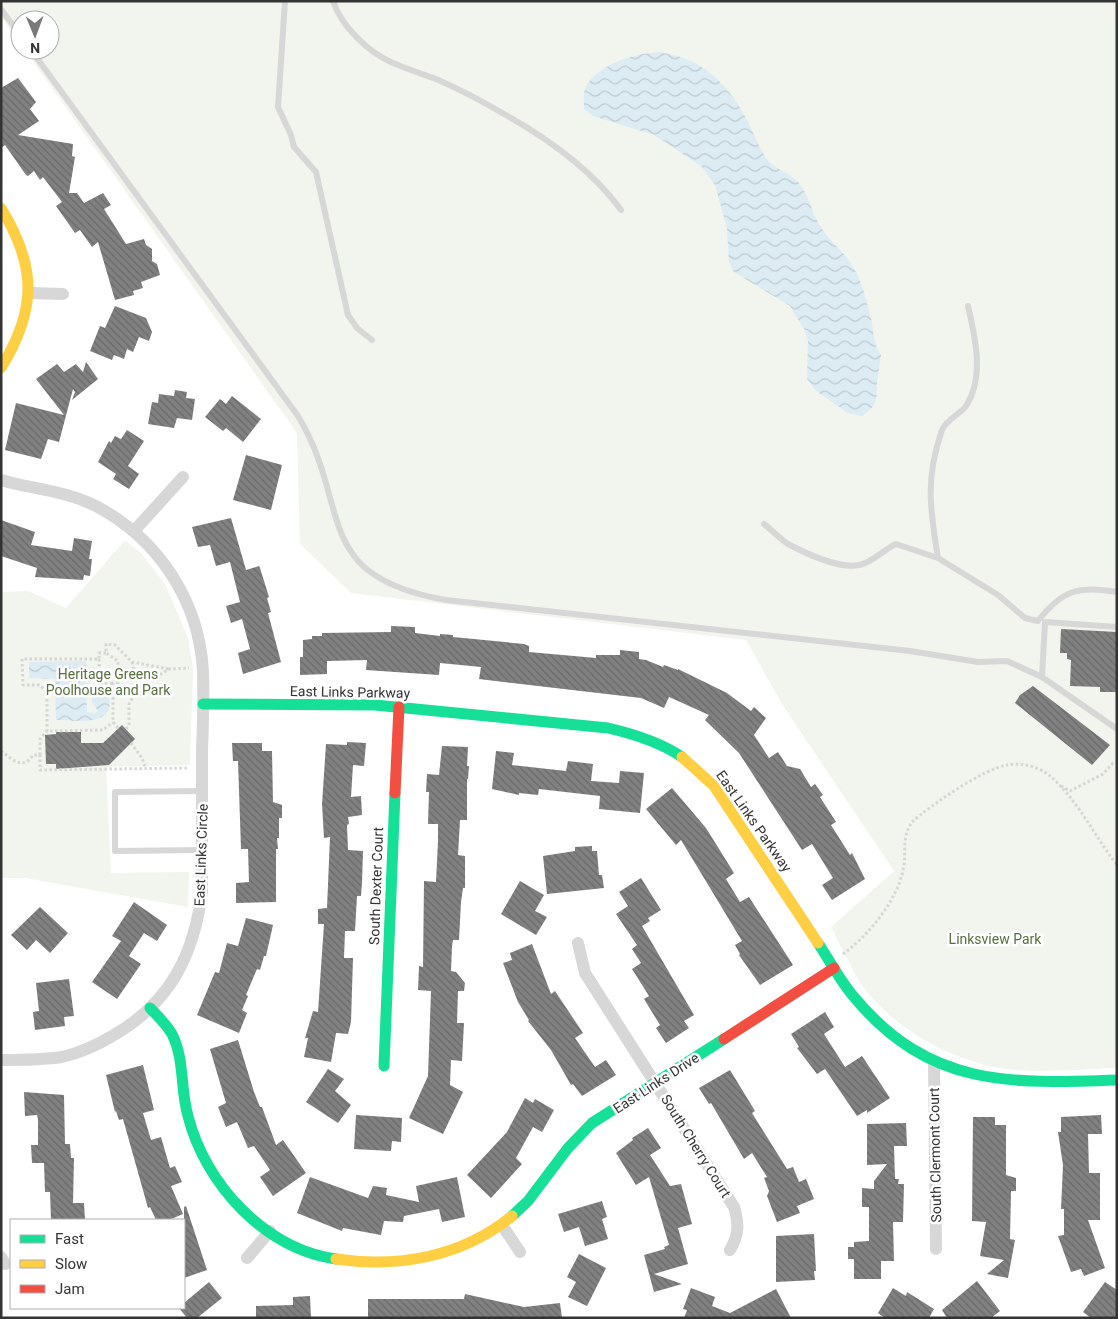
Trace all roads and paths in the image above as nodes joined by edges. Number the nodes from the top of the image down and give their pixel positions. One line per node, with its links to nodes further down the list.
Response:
1 (285, 1): 11 (lane)
2 (333, 1): 7 (lane)
3 (1, 9): 4 (lane)
4 (10, 22)
5 (38, 60): 25 (lane)
6 (1, 208): 8 (street)
7 (621, 210)
8 (30, 293): 9 (street); 12 (street)
9 (63, 294)
10 (968, 306): 17 (lane)
11 (372, 340)
12 (1, 368)
13 (183, 477): 16 (street)
14 (1, 480): 16 (street, East Links Circle)
15 (764, 524): 17 (lane)
16 (134, 531): 23 (street, East Links Circle)
17 (938, 558): 18 (lane)
18 (1117, 592)
19 (1117, 627): 25 (lane)
20 (106, 653): 21 (path); 22 (path); 26 (path)
21 (99, 659): 26 (path); 34 (path)
22 (132, 662): 24 (path); 27 (path)
23 (202, 667): 24 (path); 28 (street, East Links Circle)
24 (169, 669): 27 (path)
25 (1042, 677): 33 (lane)
26 (113, 683): 30 (path)
27 (138, 688): 32 (path)
28 (202, 704): 29 (street, East Links Parkway); 42 (street, East Links Circle)
29 (399, 707): 46 (street, East Links Parkway); 50 (street, South Dexter Court)
30 (113, 722): 31 (path); 34 (path)
31 (118, 728)
32 (126, 729)
33 (1117, 729)
34 (47, 731): 37 (path)
35 (131, 743): 40 (path)
36 (1, 751): 37 (path)
37 (40, 755): 40 (path)
38 (1117, 762): 41 (path)
39 (189, 768): 40 (path)
40 (146, 769)
41 (1058, 785): 44 (path); 46 (path)
42 (202, 791): 43 (street, East Links Circle); 43 (lane)
43 (202, 850): 47 (street, East Links Circle)
44 (1117, 866)
45 (578, 942): 52 (street, South Cherry Court)
46 (832, 965): 49 (street, East Links Parkway); 52 (street, East Links Drive)
47 (150, 1008): 48 (street, East Links Circle); 54 (street, East Links Drive)
48 (1, 1060)
49 (934, 1062): 51 (street, East Links Parkway); 55 (street, South Clermont Court)
50 (384, 1066)
51 (1117, 1080)
52 (656, 1083): 53 (street, East Links Drive); 56 (street, South Cherry Court)
53 (502, 1225): 54 (street, East Links Drive); 57 (street)
54 (270, 1231): 58 (street)
55 (936, 1248)
56 (730, 1250)
57 (520, 1252)
58 (247, 1258)

